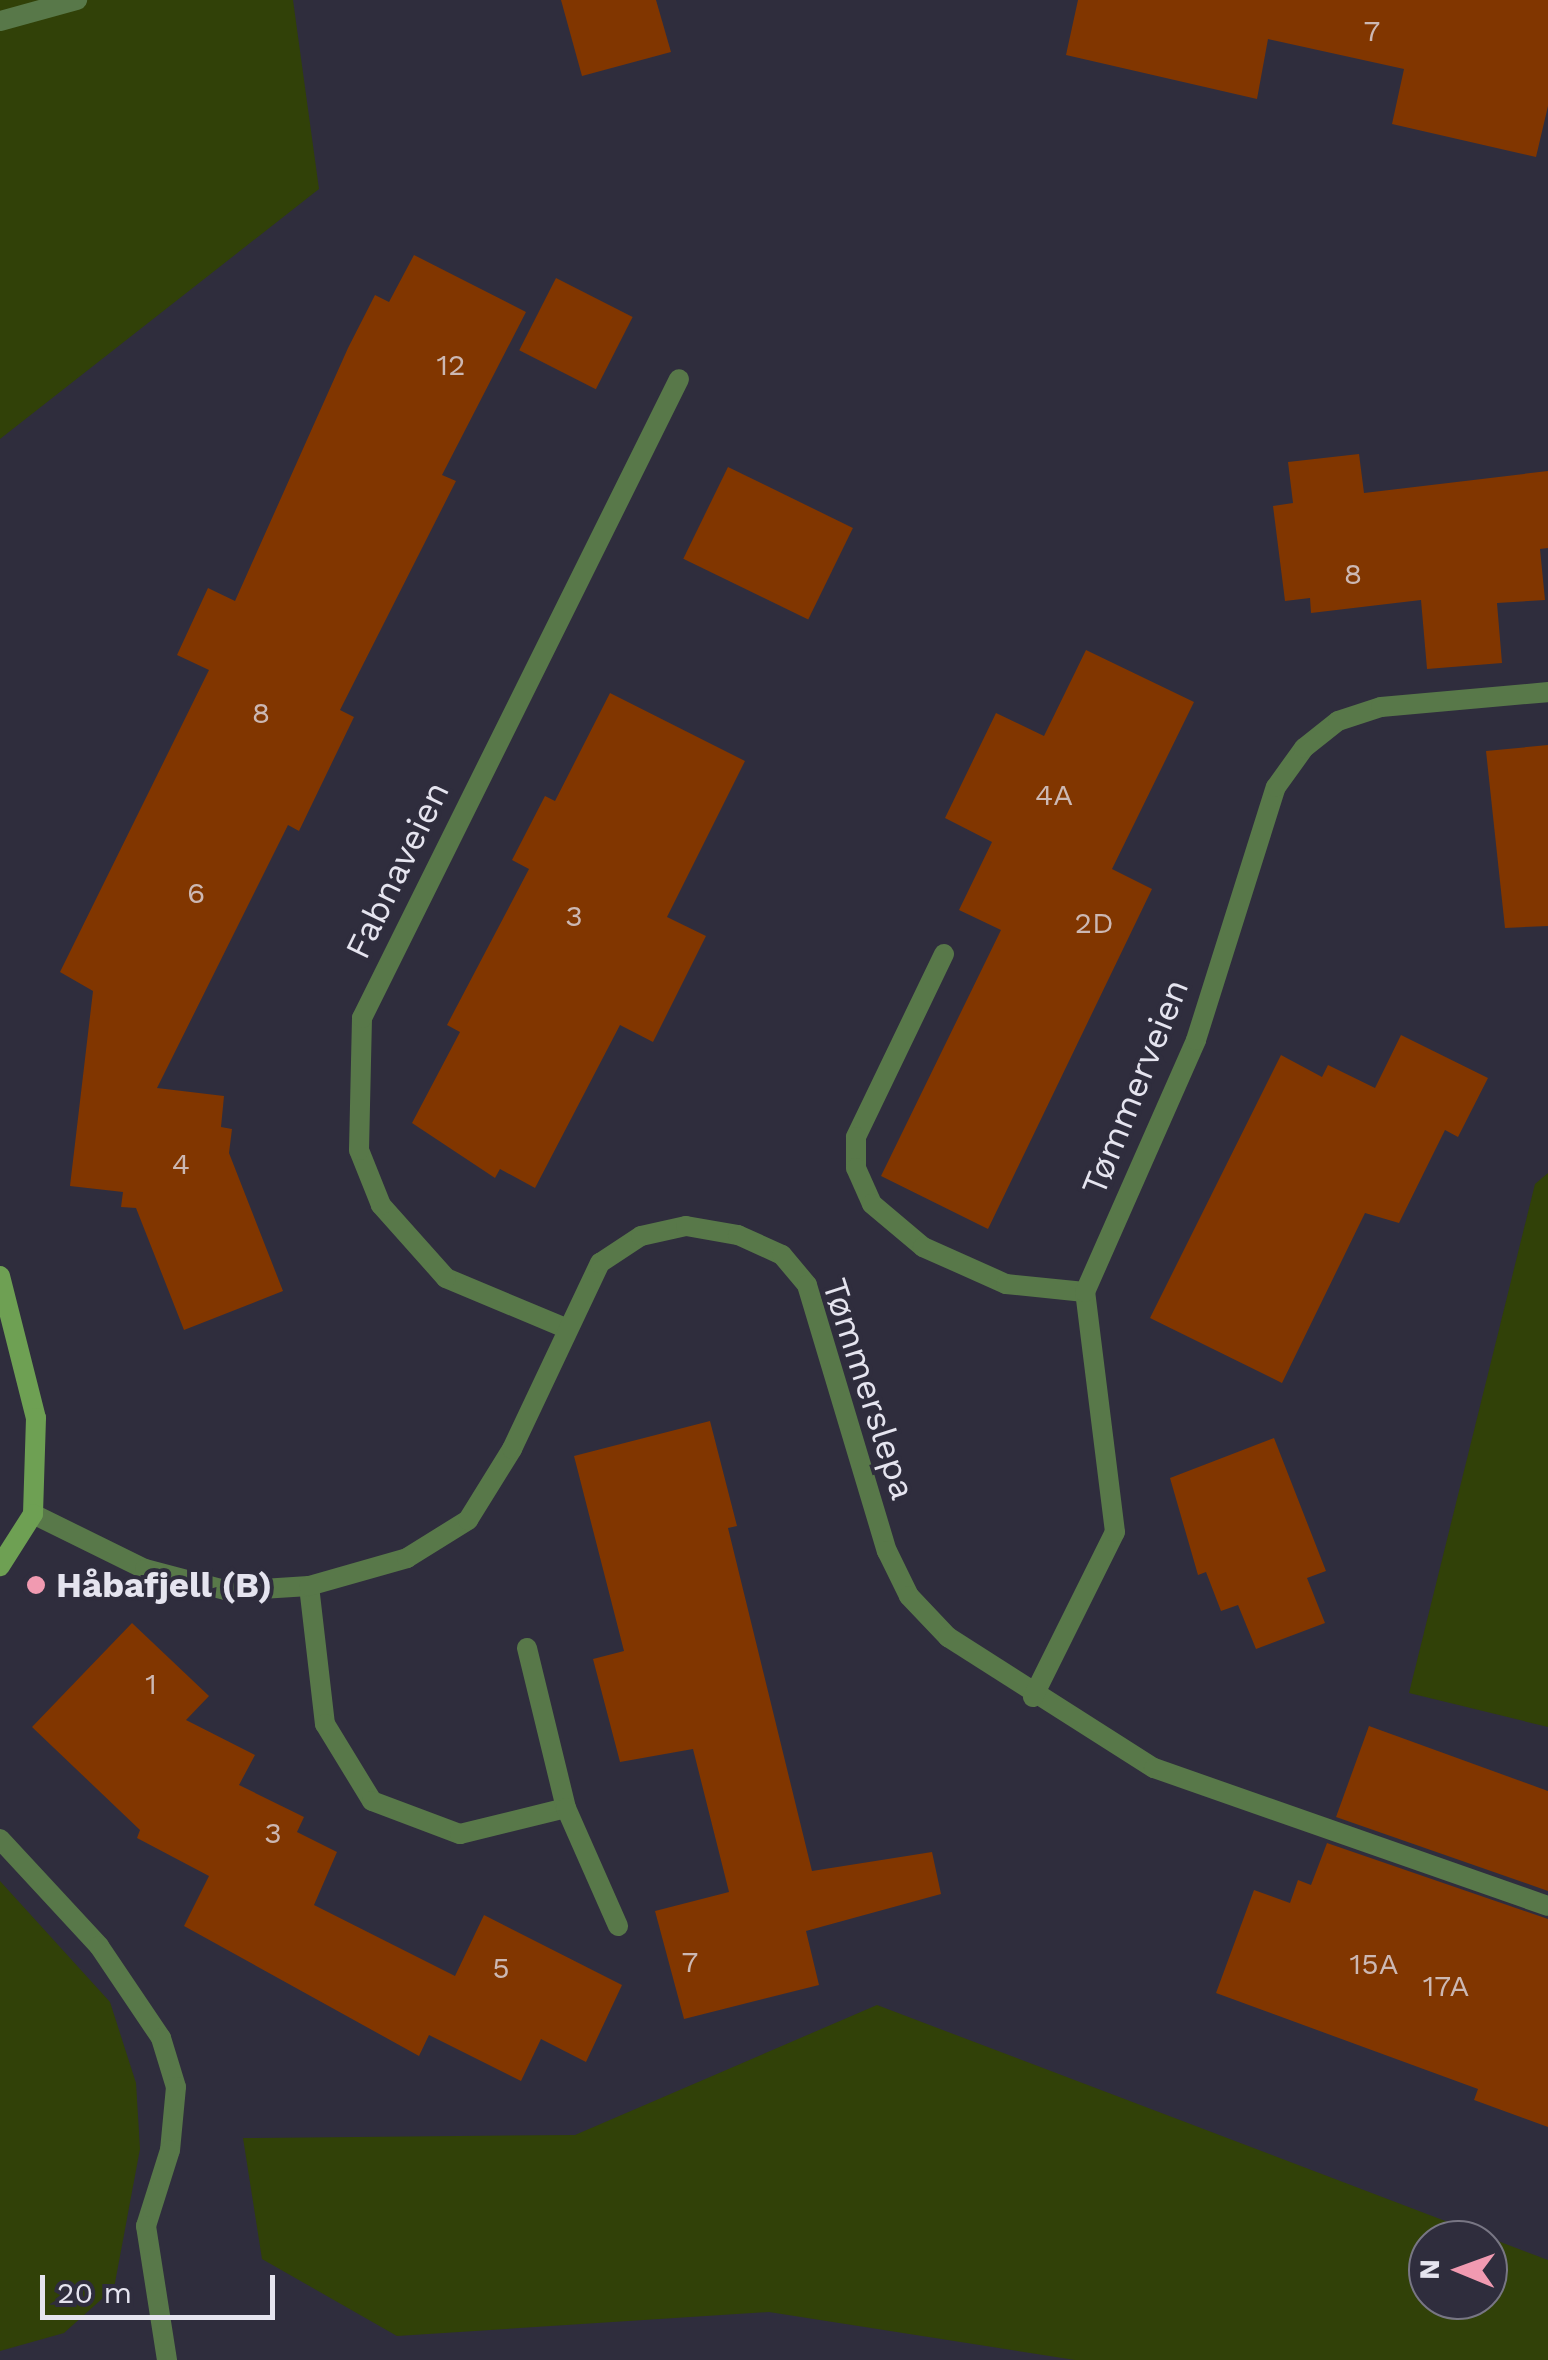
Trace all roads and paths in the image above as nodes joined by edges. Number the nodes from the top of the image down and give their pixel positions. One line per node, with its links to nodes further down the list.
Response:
1 (77, 0): 2 (street)
2 (0, 22)
3 (679, 379): 8 (street, Fabnaveien)
4 (1548, 692): 7 (street, Tømmerveien)
5 (944, 954): 7 (street)
6 (0, 1276): 9 (street)
7 (1085, 1292): 13 (street)
8 (563, 1328): 11 (street, Tømmerslepa); 13 (street, Tømmerslepa)
9 (33, 1514): 10 (street); 11 (street, Tømmerslepa)
10 (0, 1566)
11 (309, 1586): 14 (street)
12 (527, 1648): 14 (street)
13 (1033, 1697): 16 (street, Tømmerslepa)
14 (566, 1808): 17 (street)
15 (0, 1838): 18 (street)
16 (1548, 1906)
17 (618, 1926)
18 (167, 2360)

